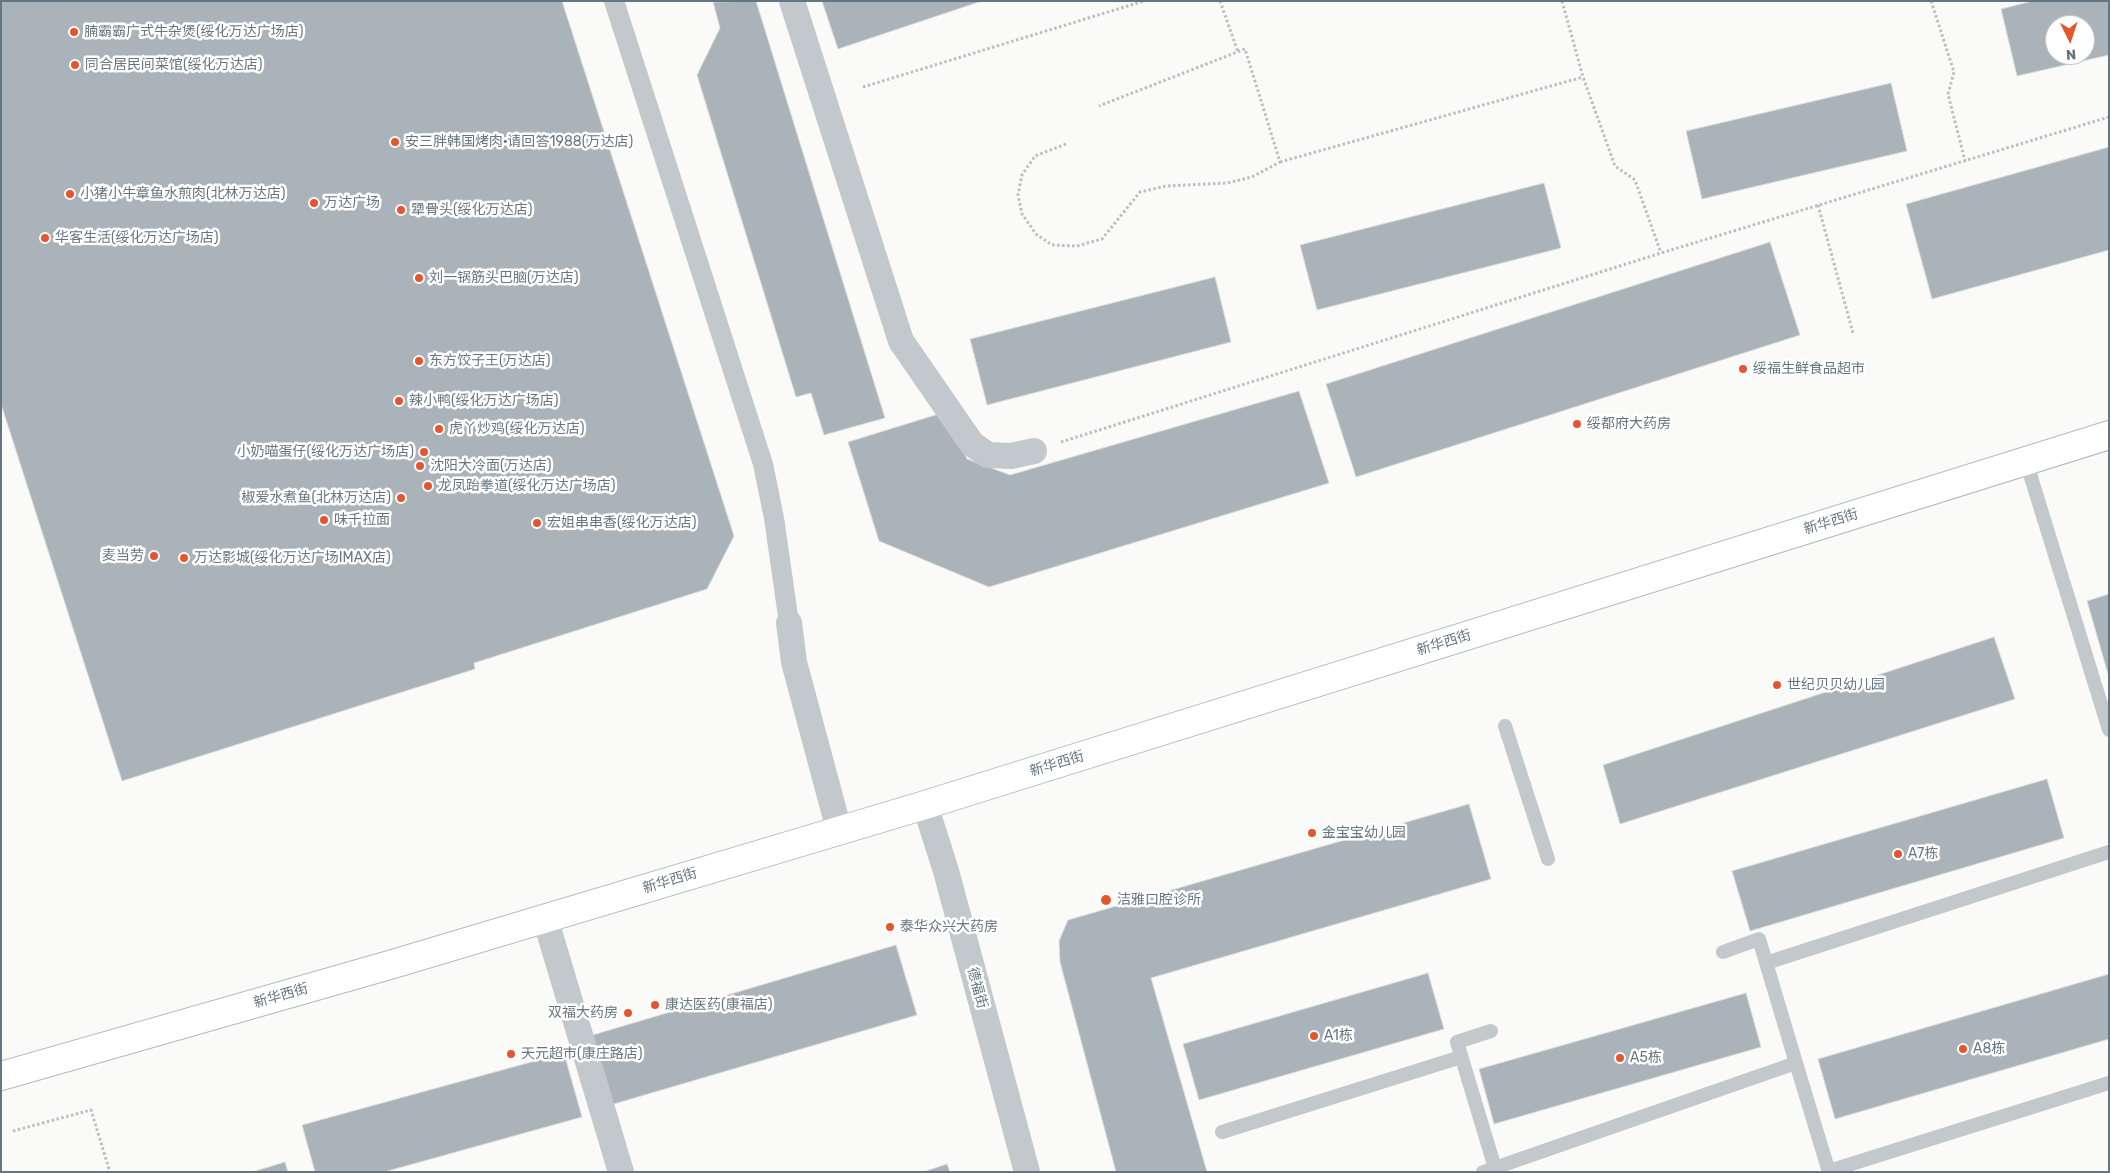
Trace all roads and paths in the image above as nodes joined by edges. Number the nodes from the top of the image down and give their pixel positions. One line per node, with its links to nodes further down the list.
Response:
1 (614, 1): 21 (street)
2 (792, 1): 19 (street)
3 (1144, 1): 9 (path)
4 (1220, 1): 7 (path)
5 (1562, 1): 8 (path)
6 (1931, 1): 13 (path)
7 (1238, 52): 10 (path); 14 (path)
8 (1583, 77): 14 (path); 16 (path)
9 (863, 87)
10 (1099, 106)
11 (2109, 116): 13 (path)
12 (1066, 144): 14 (path)
13 (1965, 160): 15 (path)
14 (1280, 162)
15 (1818, 205): 16 (path); 17 (path)
16 (1661, 253): 19 (path)
17 (1853, 333)
18 (2109, 435): 20 (main road, 新华西街)
19 (1034, 451)
20 (2026, 461): 23 (lane); 24 (main road, 新华西街)
21 (789, 623): 25 (street)
22 (1505, 726): 27 (lane)
23 (2109, 730)
24 (925, 805): 25 (main road, 新华西街); 41 (street, 德福街)
25 (839, 830): 28 (main road, 新华西街)
26 (2109, 852): 30 (lane)
27 (1548, 860)
28 (545, 918): 34 (main road, 新华西街); 40 (street)
29 (1722, 952): 30 (lane)
30 (1766, 963): 33 (lane)
31 (1491, 1032): 32 (lane)
32 (1461, 1057): 37 (lane); 39 (lane)
33 (1796, 1063): 39 (lane); 42 (lane)
34 (1, 1076)
35 (2109, 1083): 42 (lane)
36 (13, 1131): 38 (path)
37 (1222, 1132)
38 (109, 1169)
39 (1489, 1170)
40 (621, 1172)
41 (1027, 1172)
42 (1829, 1172)

